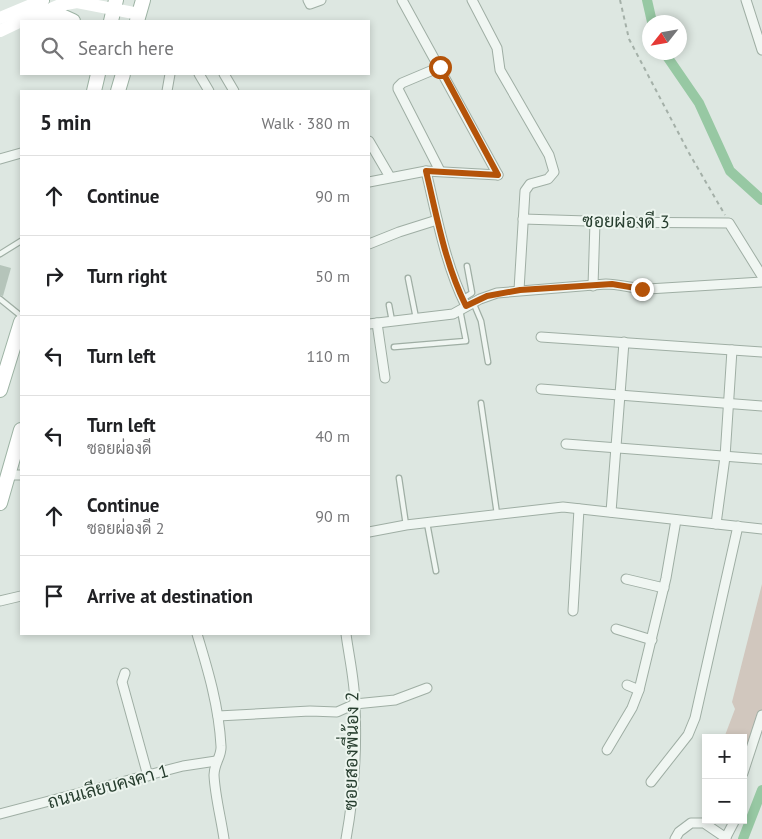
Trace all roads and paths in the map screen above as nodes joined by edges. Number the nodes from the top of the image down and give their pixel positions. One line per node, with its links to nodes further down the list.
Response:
1 (321, 0): 6 (street)
2 (402, 0): 17 (street)
3 (472, 0): 33 (street)
4 (620, 0): 36 (path)
5 (746, 0): 14 (street)
6 (309, 2)
7 (40, 3): 9 (street); 10 (street); 11 (street); 12 (main road)
8 (141, 7): 9 (street)
9 (114, 10)
10 (0, 18)
11 (23, 20)
12 (71, 20)
13 (20, 22): 15 (street)
14 (758, 24): 16 (street)
15 (0, 31)
16 (762, 50)
17 (440, 67): 30 (street); 30 (street)
18 (122, 75): 22 (main road)
19 (170, 75): 23 (street)
20 (200, 75): 24 (street)
21 (225, 75): 25 (street)
22 (118, 90)
23 (167, 90)
24 (208, 90)
25 (233, 90)
26 (370, 143): 31 (street)
27 (20, 153): 28 (street)
28 (0, 159)
29 (426, 171): 30 (street); 31 (street); 34 (street)
30 (440, 171)
31 (390, 177): 32 (street)
32 (370, 182)
33 (523, 219): 35 (street, ซอยผ่องดี 3); 45 (street)
34 (437, 220): 38 (street); 48 (street)
35 (595, 222): 36 (street, ซอยผ่องดี 3); 44 (street)
36 (730, 223): 41 (street)
37 (20, 242): 39 (lane)
38 (370, 244)
39 (0, 254)
40 (467, 266): 48 (lane)
41 (762, 276)
42 (408, 278): 50 (lane)
43 (762, 282): 44 (street)
44 (593, 286): 45 (street)
45 (520, 290): 48 (street)
46 (0, 299): 49 (lane)
47 (389, 305): 51 (lane)
48 (465, 305): 50 (street); 56 (lane); 59 (lane)
49 (20, 315)
50 (416, 318): 51 (street)
51 (392, 322): 52 (street)
52 (373, 324): 60 (street)
53 (20, 325): 61 (main road)
54 (540, 337): 55 (street)
55 (624, 342): 57 (street); 63 (street)
56 (394, 347)
57 (732, 350): 58 (street); 65 (street)
58 (762, 352)
59 (488, 362)
60 (385, 378)
61 (1, 382)
62 (541, 389): 63 (street)
63 (621, 395): 65 (street); 69 (street)
64 (481, 402): 77 (lane)
65 (728, 404): 66 (street); 70 (street)
66 (762, 406)
67 (20, 438): 72 (main road)
68 (566, 444): 69 (street)
69 (617, 448): 70 (street); 76 (street)
70 (725, 457): 71 (street); 80 (street)
71 (762, 459)
72 (15, 475): 74 (main road)
73 (399, 478): 81 (lane)
74 (0, 503)
75 (579, 509): 76 (street); 77 (street); 90 (street)
76 (611, 512): 78 (street)
77 (497, 514): 79 (street)
78 (676, 520): 80 (street); 87 (street)
79 (426, 523): 81 (street); 85 (lane)
80 (716, 524): 82 (street)
81 (406, 525): 84 (street)
82 (738, 526): 83 (street); 106 (street)
83 (762, 528)
84 (370, 532)
85 (436, 571)
86 (626, 579): 87 (street)
87 (664, 588): 94 (street)
88 (20, 596): 89 (street)
89 (0, 601)
90 (572, 611)
91 (616, 629): 94 (street)
92 (197, 635): 100 (street)
93 (346, 635): 99 (street, ซอยสองพี่น้อง 2)
94 (652, 640): 98 (street)
95 (125, 673): 105 (street)
96 (627, 685): 98 (street)
97 (427, 688): 99 (street)
98 (639, 690): 102 (street)
99 (355, 704): 100 (street); 111 (street, ซอยสองพี่น้อง 2)
100 (218, 716): 103 (street)
101 (762, 716): 104 (street)
102 (606, 750)
103 (216, 761): 105 (street, ถนนเลียบคงคา 1); 110 (street)
104 (747, 761)
105 (148, 776): 107 (street, ถนนเลียบคงคา 1)
106 (650, 782)
107 (0, 814)
108 (732, 824): 109 (street)
109 (726, 838): 112 (street)
110 (224, 839)
111 (346, 839)
112 (675, 839)

